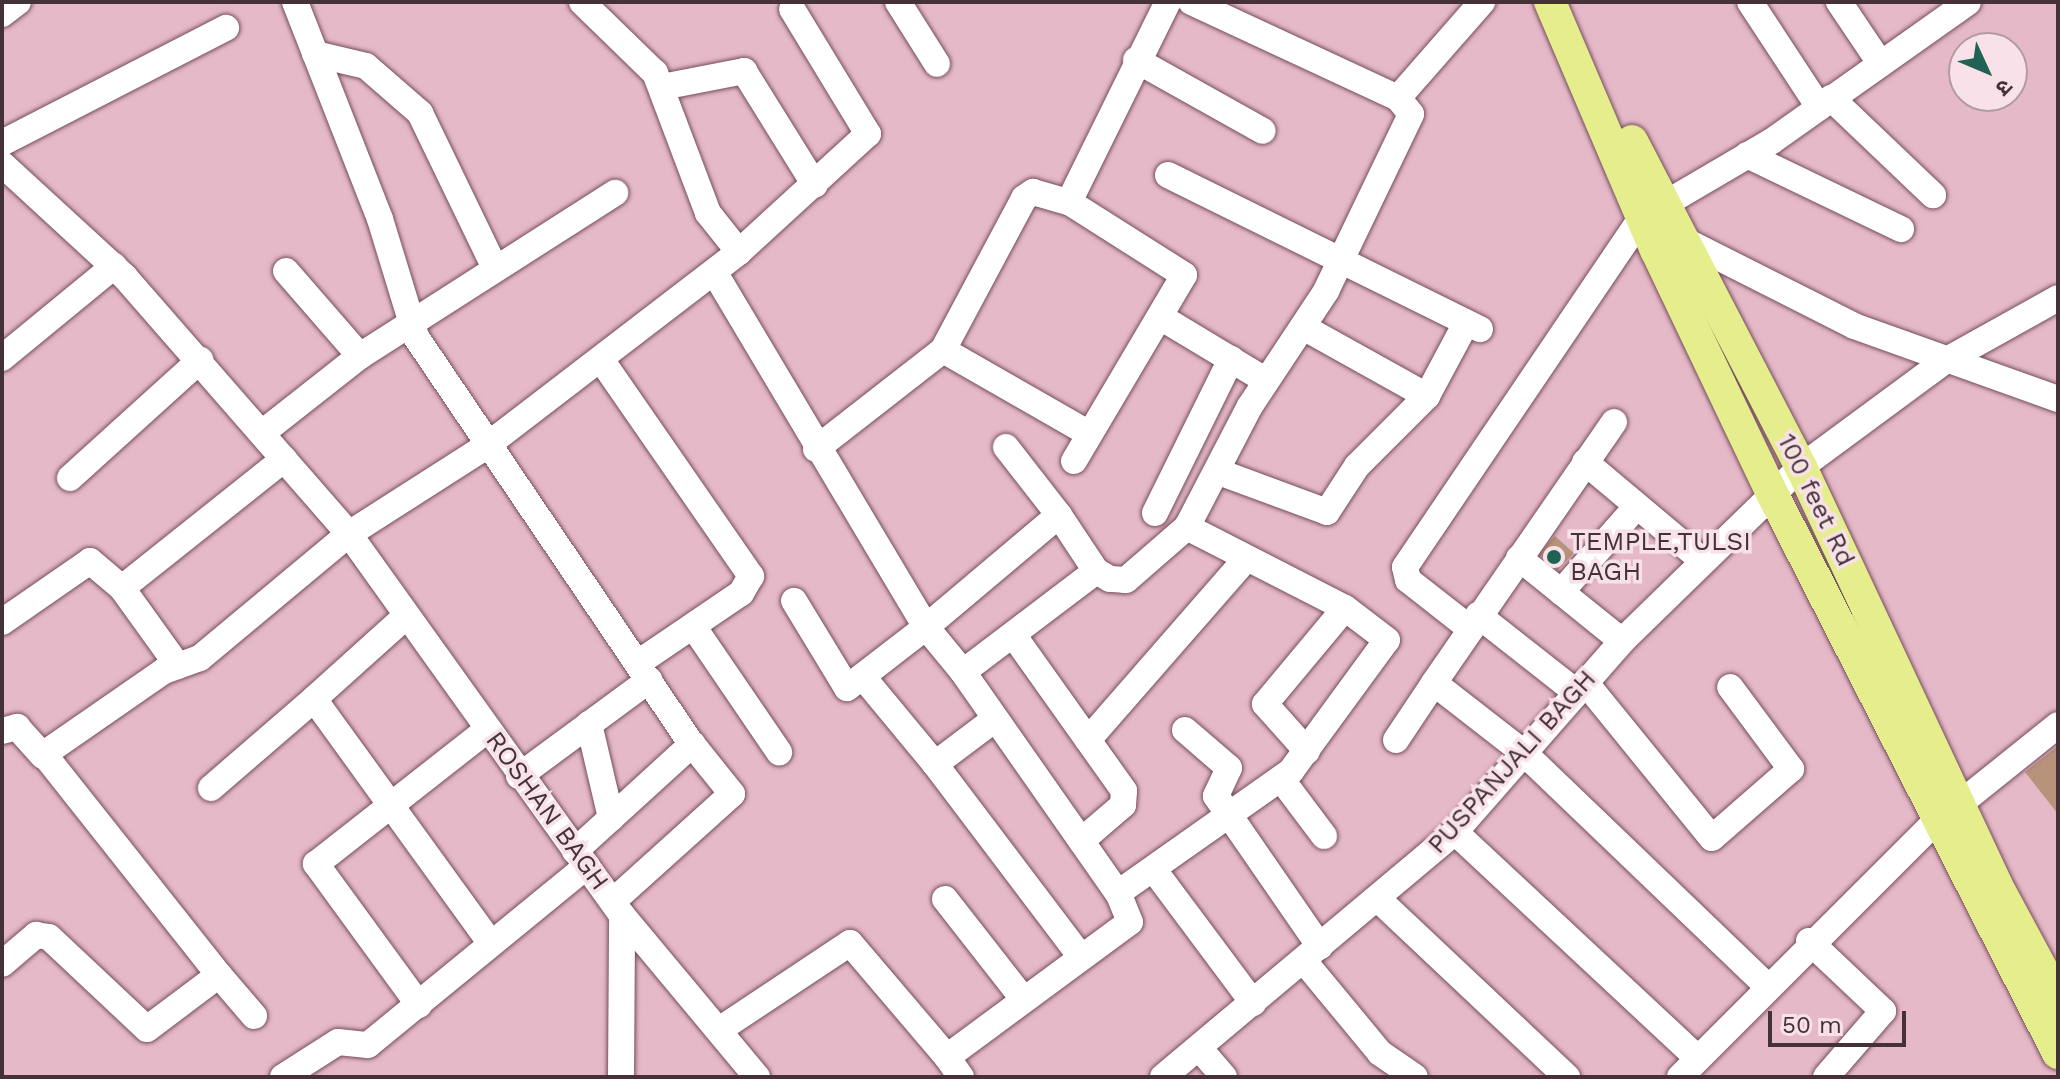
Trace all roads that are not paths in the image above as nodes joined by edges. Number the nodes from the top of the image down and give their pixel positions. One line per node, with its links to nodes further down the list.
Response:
1 (18, 2): 14 (street)
2 (295, 2): 16 (street)
3 (898, 2): 19 (street)
4 (1168, 2): 17 (street)
5 (1191, 2): 21 (street)
6 (1482, 2): 21 (street)
7 (1550, 2): 32 (main road)
8 (1572, 2): 32 (main road, 100 feet Rd)
9 (1750, 2): 22 (street)
10 (1839, 2): 18 (street)
11 (1968, 2): 18 (street)
12 (582, 3): 20 (street)
13 (792, 9): 28 (street)
14 (2, 14)
15 (226, 28): 24 (street)
16 (315, 54): 38 (street); 43 (street)
17 (1136, 60): 23 (street); 31 (street)
18 (1880, 63): 22 (street)
19 (937, 64)
20 (662, 87): 28 (street); 35 (street)
21 (1398, 98): 36 (street)
22 (1825, 103): 25 (street); 30 (street)
23 (1263, 131)
24 (2, 143)
25 (1747, 155): 32 (street); 33 (street)
26 (2, 164): 37 (street, ROSHAN BAGH)
27 (1168, 175): 36 (street)
28 (815, 185): 35 (street)
29 (615, 193): 38 (street)
30 (1933, 195)
31 (1069, 202): 42 (street); 45 (street)
32 (1652, 211): 34 (main road, 100 feet Rd); 67 (main road); 83 (street)
33 (1901, 229)
34 (1680, 238): 51 (street); 64 (main road, 100 feet Rd)
35 (739, 252): 40 (street)
36 (1341, 260): 44 (street); 53 (street)
37 (114, 266): 46 (street); 49 (street, ROSHAN BAGH)
38 (495, 268): 43 (street)
39 (286, 271): 47 (street)
40 (716, 275): 50 (street); 60 (street)
41 (2058, 298): 51 (street, PUSPANJALI BAGH)
42 (1162, 318): 48 (street); 57 (street)
43 (411, 322): 47 (street); 58 (street)
44 (1303, 327): 52 (street); 53 (street)
45 (943, 350): 57 (street); 60 (street)
46 (5, 353)
47 (360, 356): 56 (street)
48 (1231, 359): 52 (street); 69 (street)
49 (200, 360): 56 (street, ROSHAN BAGH); 66 (street)
50 (602, 361): 58 (street); 84 (street)
51 (1945, 361): 54 (street); 64 (street, PUSPANJALI BAGH)
52 (1265, 380): 65 (street)
53 (1427, 396): 65 (street)
54 (2058, 399)
55 (1614, 422): 63 (street)
56 (262, 433): 61 (street, ROSHAN BAGH)
57 (1088, 433): 62 (street)
58 (485, 447): 72 (street); 89 (street)
59 (1006, 447): 70 (street)
60 (816, 449): 85 (street)
61 (284, 459): 72 (street, ROSHAN BAGH); 77 (street)
62 (1074, 461)
63 (1585, 462): 68 (street); 73 (street)
64 (1801, 467): 67 (street, PUSPANJALI BAGH); 114 (main road, 100 feet Rd)
65 (1219, 472): 71 (street)
66 (70, 478)
67 (1772, 493): 75 (street, PUSPANJALI BAGH); 114 (main road)
68 (1637, 506): 75 (street); 78 (street)
69 (1155, 513)
70 (1059, 515): 76 (street); 85 (street)
71 (1187, 527): 74 (street); 76 (street)
72 (349, 534): 82 (street, ROSHAN BAGH); 88 (street)
73 (1519, 558): 78 (street); 83 (street)
74 (1246, 559): 80 (street); 102 (street)
75 (1703, 561): 87 (street, PUSPANJALI BAGH)
76 (1096, 571): 86 (street)
77 (122, 588): 81 (street); 88 (street)
78 (1561, 592): 87 (street)
79 (794, 601): 91 (street)
80 (1345, 608): 105 (street); 105 (street)
81 (5, 614)
82 (405, 617): 95 (street); 99 (street, ROSHAN BAGH)
83 (1473, 621): 92 (street); 93 (street)
84 (693, 626): 89 (street); 106 (street)
85 (926, 627): 90 (street); 91 (street)
86 (1014, 636): 90 (street); 102 (street)
87 (1622, 641): 93 (street, PUSPANJALI BAGH)
88 (178, 666): 108 (street)
89 (643, 672): 97 (street); 104 (street)
90 (963, 672): 96 (street)
91 (863, 677): 109 (street)
92 (1434, 683): 103 (street); 107 (street)
93 (1580, 687): 94 (street); 107 (street, PUSPANJALI BAGH)
94 (1730, 687)
95 (314, 699): 112 (street); 113 (street)
96 (995, 719): 109 (street); 119 (street)
97 (589, 724): 110 (street); 115 (street)
98 (2058, 725): 114 (street)
99 (487, 730): 110 (street, ROSHAN BAGH); 113 (street)
100 (1185, 730): 116 (street)
101 (2, 731): 108 (street)
102 (1088, 740): 119 (street)
103 (1396, 740)
104 (692, 744): 115 (street); 125 (street)
105 (1307, 751): 111 (street)
106 (779, 752)
107 (1524, 753): 117 (street, PUSPANJALI BAGH); 133 (street)
108 (43, 756): 131 (street)
109 (935, 764): 129 (street)
110 (519, 776): 120 (street, ROSHAN BAGH)
111 (1282, 780): 116 (street); 118 (street)
112 (211, 788)
113 (388, 803): 127 (street); 136 (street)
114 (1950, 811): 126 (street); 132 (main road)
115 (611, 818): 120 (street)
116 (1234, 818): 121 (street); 128 (street)
117 (1455, 832): 124 (street, PUSPANJALI BAGH); 143 (street)
118 (1324, 836)
119 (1081, 841): 122 (street)
120 (581, 859): 125 (street, ROSHAN BAGH); 127 (street)
121 (1154, 870): 122 (street); 135 (street)
122 (1118, 893): 129 (street)
123 (945, 899): 134 (street)
124 (1378, 899): 128 (street, PUSPANJALI BAGH); 150 (street)
125 (617, 908): 138 (street, ROSHAN BAGH); 145 (street)
126 (1809, 941): 133 (street); 151 (street)
127 (490, 942): 136 (street)
128 (1312, 954): 135 (street, PUSPANJALI BAGH); 141 (street)
129 (1081, 957): 134 (street)
130 (2, 964): 131 (street)
131 (219, 975): 137 (street)
132 (2043, 978): 140 (main road)
133 (1765, 984): 143 (street)
134 (1024, 1000): 142 (street)
135 (1253, 1003): 139 (street, PUSPANJALI BAGH)
136 (419, 1005): 144 (street)
137 (254, 1016)
138 (719, 1030): 142 (street); 146 (street, ROSHAN BAGH)
139 (1199, 1048): 147 (street, PUSPANJALI BAGH); 148 (street)
140 (2058, 1053)
141 (1380, 1065): 149 (street)
142 (954, 1067)
143 (1688, 1068)
144 (297, 1073)
145 (621, 1077)
146 (757, 1077)
147 (1163, 1077)
148 (1224, 1077)
149 (1415, 1077)
150 (1567, 1077)
151 (1826, 1077)

